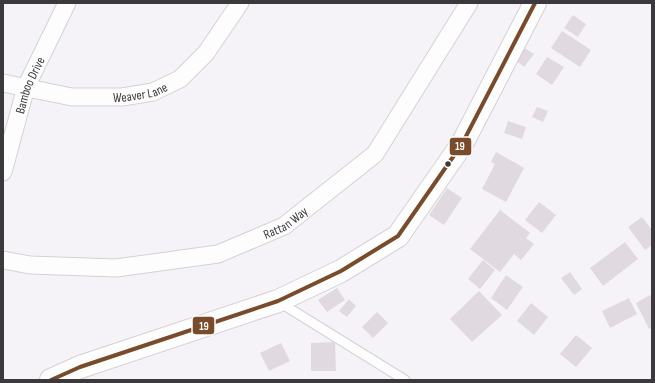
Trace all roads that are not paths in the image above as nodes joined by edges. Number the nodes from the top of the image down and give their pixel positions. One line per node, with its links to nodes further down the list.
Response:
1 (67, 3): 6 (street, Bamboo Drive)
2 (240, 3): 6 (street, Weaver Lane)
3 (469, 3): 8 (street, Rattan Way)
4 (535, 3): 9 (main road)
5 (3, 83): 6 (street, Weaver Lane)
6 (26, 87): 7 (street, Bamboo Drive)
7 (3, 172)
8 (3, 260)
9 (278, 301): 10 (main road); 11 (lane)
10 (51, 380)
11 (405, 380)

